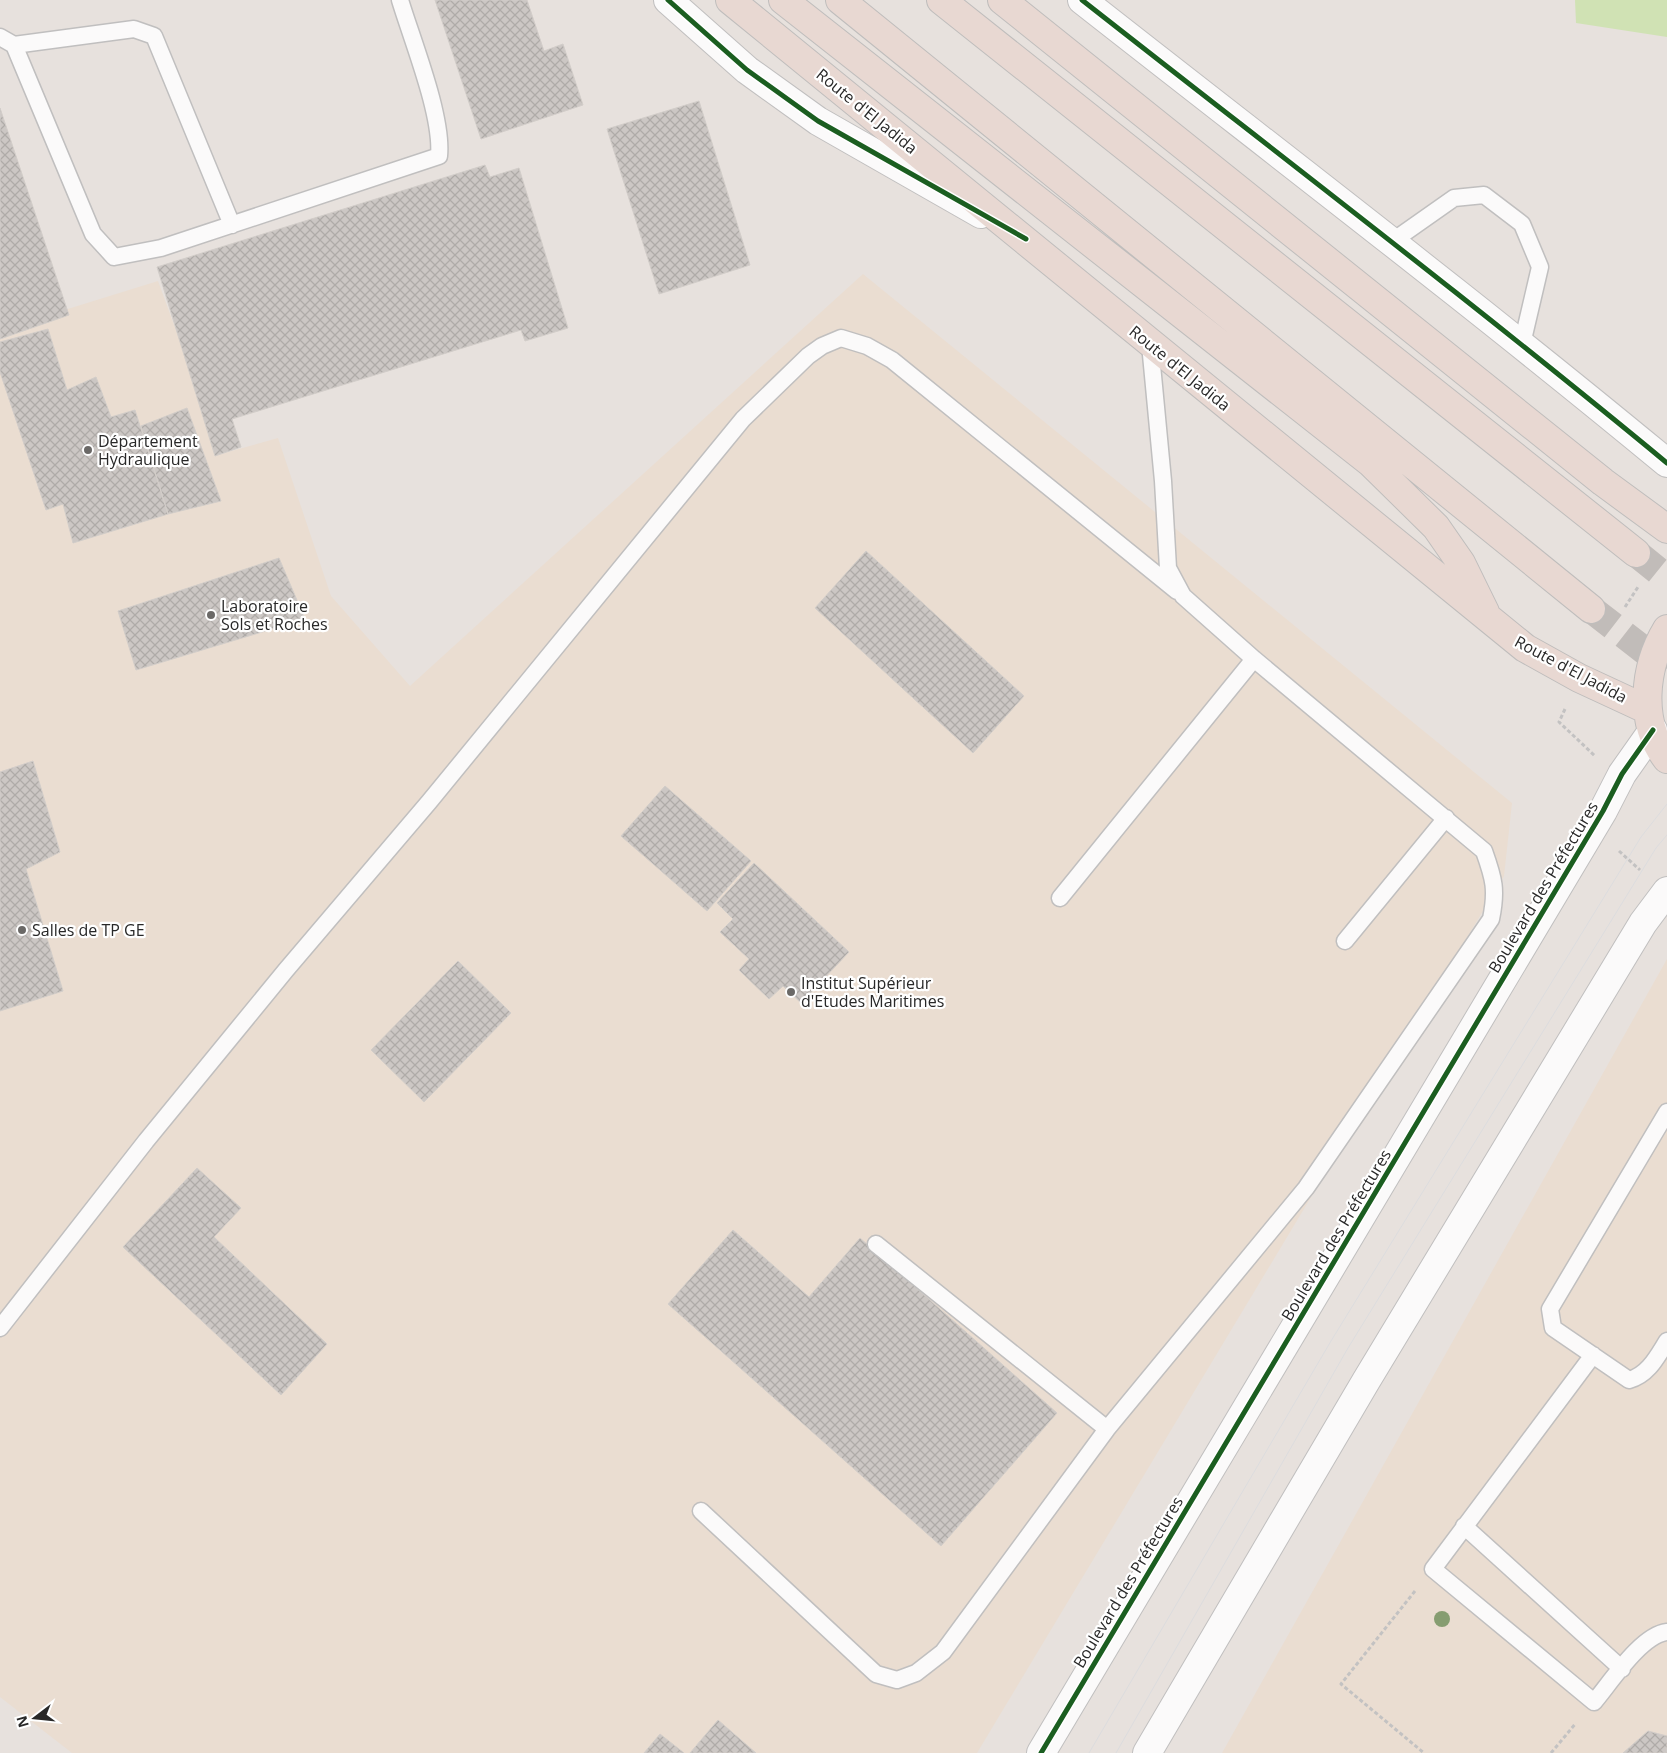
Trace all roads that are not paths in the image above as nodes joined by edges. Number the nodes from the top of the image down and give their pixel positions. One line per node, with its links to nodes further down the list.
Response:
1 (400, 0): 10 (lane)
2 (668, 0): 11 (street)
3 (730, 0): 11 (highway, Route d'El Jadida)
4 (783, 0): 20 (highway)
5 (840, 0): 19 (highway)
6 (941, 0): 17 (highway)
7 (1002, 0): 16 (highway)
8 (1082, 0): 12 (street)
9 (7, 41): 10 (lane); 10 (lane)
10 (232, 225)
11 (1026, 239): 13 (highway, Route d'El Jadida)
12 (1390, 243): 14 (street); 14 (lane)
13 (1150, 344): 18 (lane); 20 (highway, Route d'El Jadida)
14 (1522, 344): 15 (street)
15 (1667, 464)
16 (1667, 529)
17 (1636, 553)
18 (1183, 596): 22 (lane); 31 (lane)
19 (1591, 609)
20 (1488, 619): 23 (highway, Route d'El Jadida)
21 (1667, 629): 23 (highway)
22 (1254, 659): 25 (lane); 27 (lane)
23 (1650, 720): 24 (highway); 39 (street, Boulevard des Préfectures)
24 (1667, 759)
25 (1446, 818): 28 (lane); 34 (lane)
26 (1667, 890): 40 (street)
27 (1060, 898)
28 (1345, 940)
29 (1667, 1112): 33 (lane)
30 (876, 1244): 34 (lane)
31 (0, 1328)
32 (1667, 1342): 33 (lane)
33 (1593, 1355): 36 (lane)
34 (1107, 1429): 35 (lane)
35 (701, 1511)
36 (1464, 1526): 38 (lane); 38 (lane)
37 (1667, 1632): 38 (lane)
38 (1622, 1669)
39 (1041, 1753)
40 (1147, 1753)

